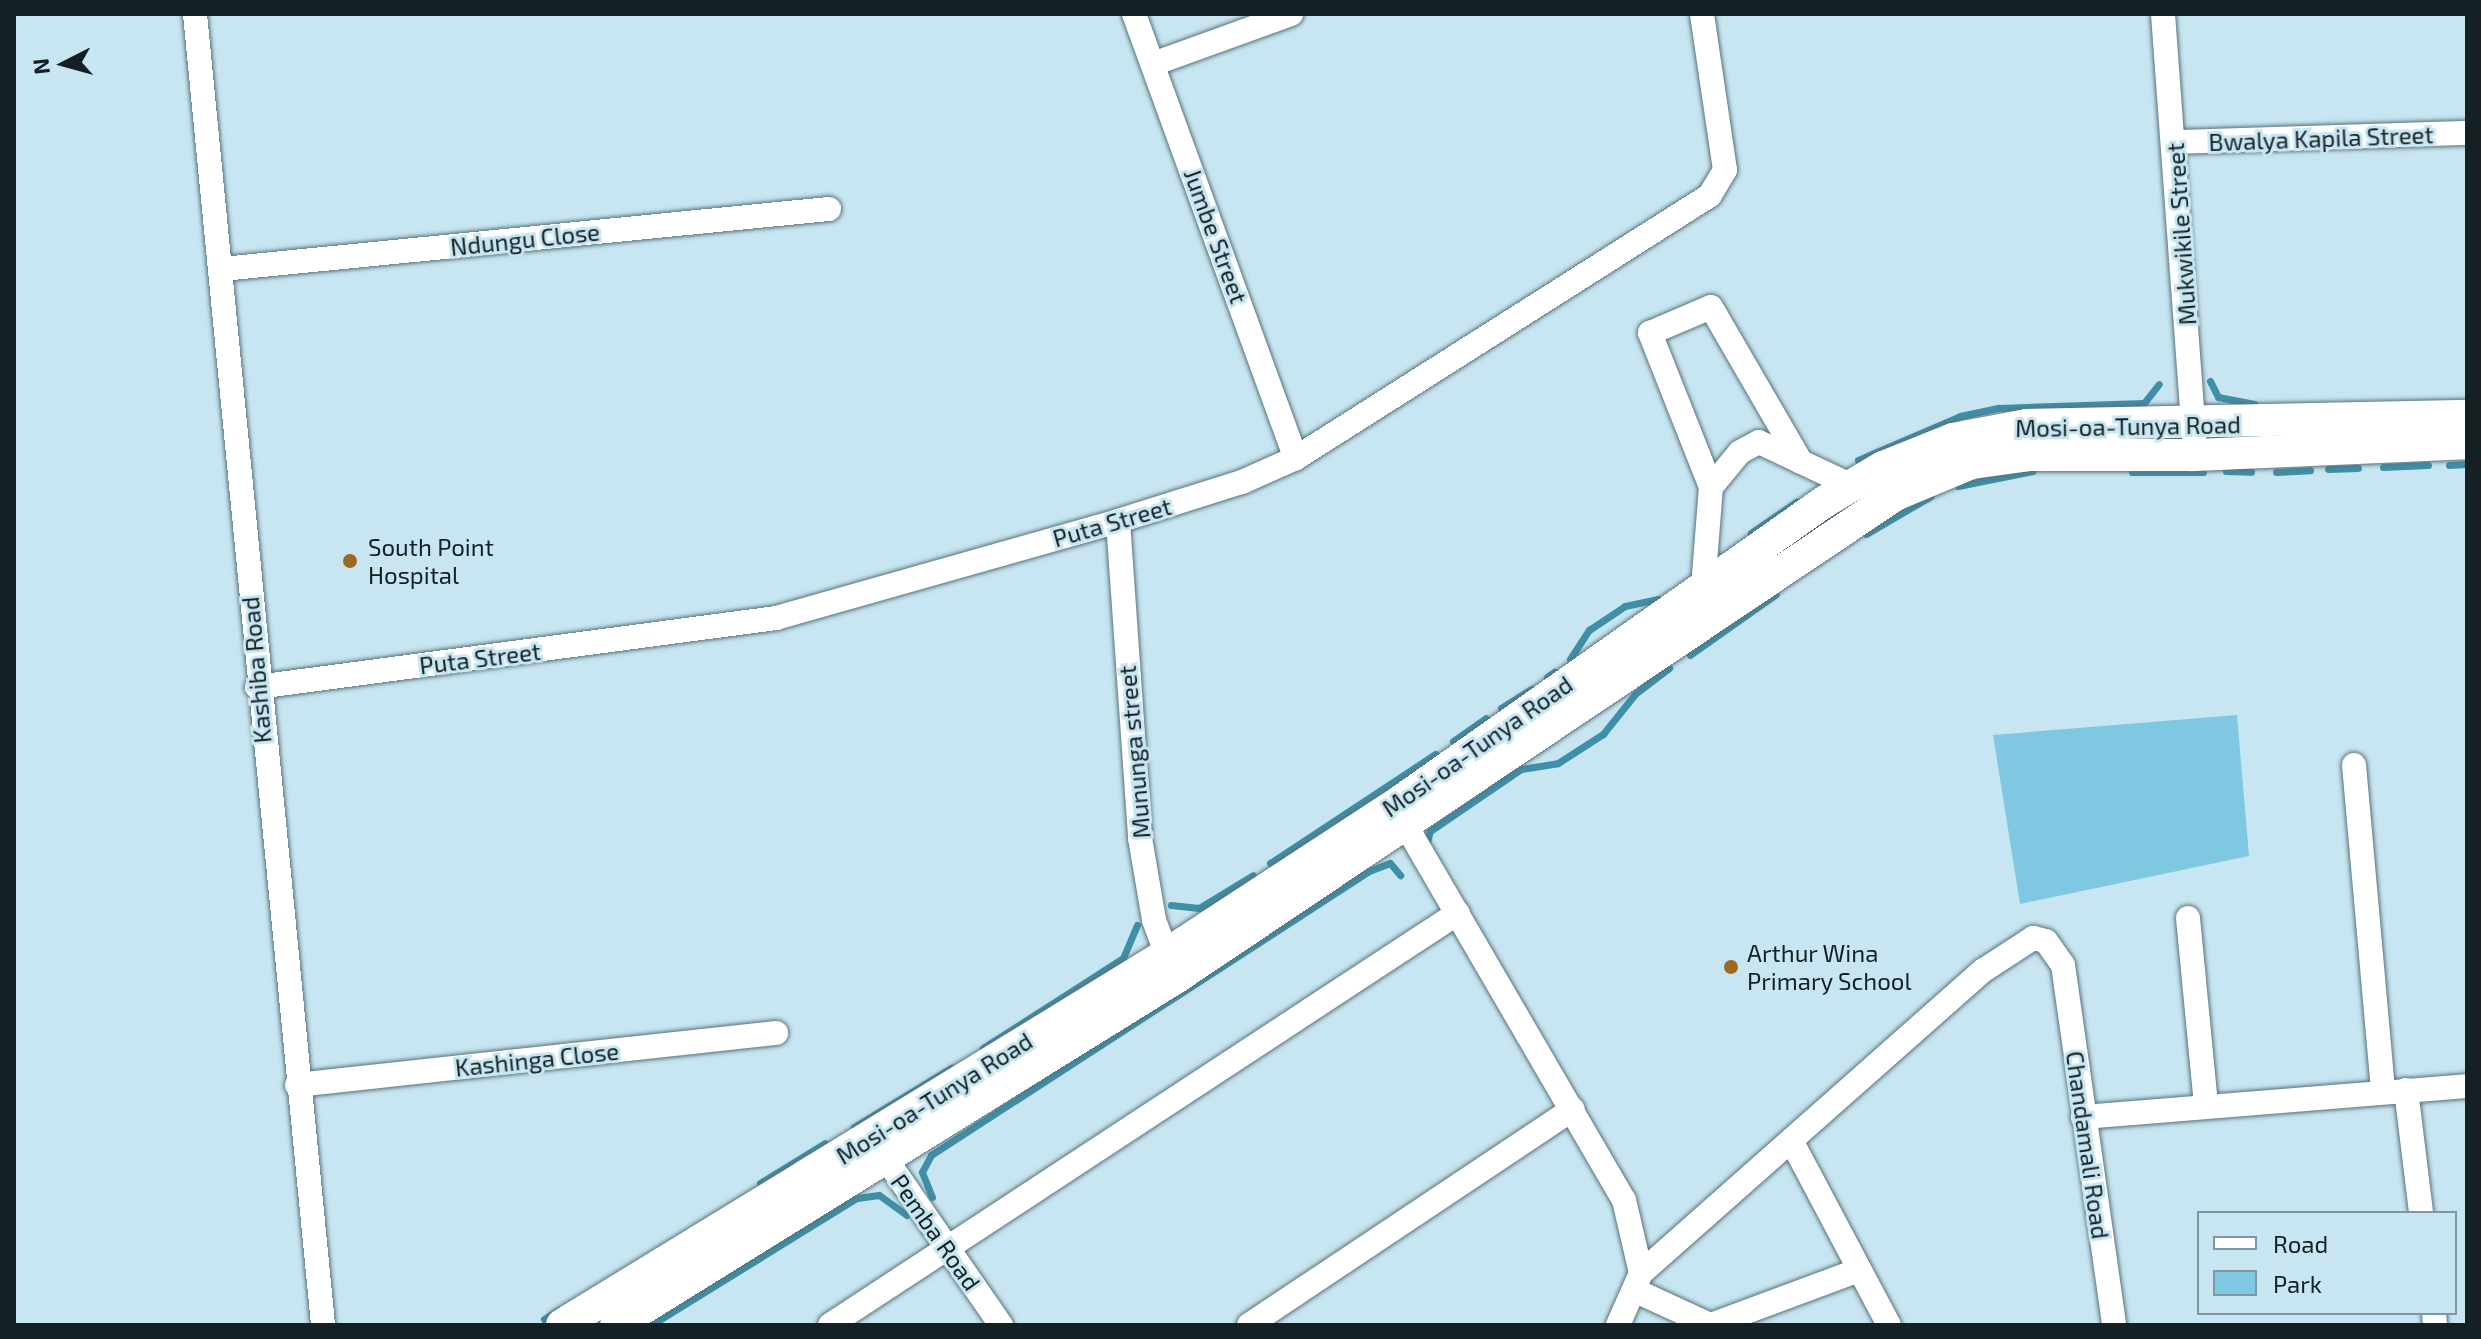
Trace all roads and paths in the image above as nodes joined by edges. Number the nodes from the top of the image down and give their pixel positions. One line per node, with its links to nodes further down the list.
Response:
1 (195, 14): 10 (street, Kashiba Road)
2 (1134, 14): 6 (street, Jumbe Street)
3 (1291, 14): 6 (street)
4 (1702, 14): 14 (street, Puta Street)
5 (2163, 14): 8 (street, Mukwikile Street)
6 (1153, 64): 14 (street, Jumbe Street)
7 (2467, 133): 8 (street, Bwalya Kapila Street)
8 (2176, 142): 12 (street, Mukwikile Street)
9 (829, 209): 10 (street, Ndungu Close)
10 (222, 269): 20 (street, Kashiba Road)
11 (2467, 416): 12 (main road, Mosi-oa-Tunya Road)
12 (2194, 440): 13 (main road, Mosi-oa-Tunya Road); 16 (main road, Mosi-oa-Tunya Road); 22 (main road, Mosi-oa-Tunya Road)
13 (2467, 443)
14 (1296, 458): 18 (street, Puta Street)
15 (1801, 462): 16 (street); 17 (street); 17 (street)
16 (1850, 485): 19 (main road, Mosi-oa-Tunya Road)
17 (1711, 487): 19 (street)
18 (1118, 521): 20 (street, Puta Street); 25 (street, Mununga street)
19 (1703, 588): 22 (main road, Mosi-oa-Tunya Road)
20 (257, 687): 27 (street, Kashiba Road)
21 (2354, 765): 29 (street)
22 (1400, 816): 23 (street); 25 (main road, Mosi-oa-Tunya Road)
23 (1458, 913): 31 (street); 36 (street)
24 (2188, 918): 30 (street)
25 (1170, 966): 34 (main road, Mosi-oa-Tunya Road)
26 (776, 1033): 27 (street, Kashinga Close)
27 (297, 1085): 39 (street, Kashiba Road)
28 (2467, 1086): 29 (street)
29 (2395, 1090): 30 (street); 35 (street)
30 (2206, 1106): 32 (street)
31 (1573, 1109): 38 (street); 44 (street)
32 (2083, 1117): 33 (street, Chandamali Road); 48 (street, Chandamali Road)
33 (1792, 1142): 37 (street); 38 (street)
34 (878, 1148): 36 (street, Pemba Road); 40 (main road, Mosi-oa-Tunya Road); 41 (main road, Mosi-oa-Tunya Road)
35 (2421, 1211)
36 (946, 1249): 42 (street); 43 (street, Pemba Road)
37 (1859, 1270): 46 (street); 47 (street)
38 (1638, 1282): 45 (street); 46 (street)
39 (323, 1325)
40 (562, 1325)
41 (616, 1325)
42 (830, 1325)
43 (1001, 1325)
44 (1249, 1325)
45 (1618, 1325)
46 (1711, 1325)
47 (1889, 1325)
48 (2114, 1325)

